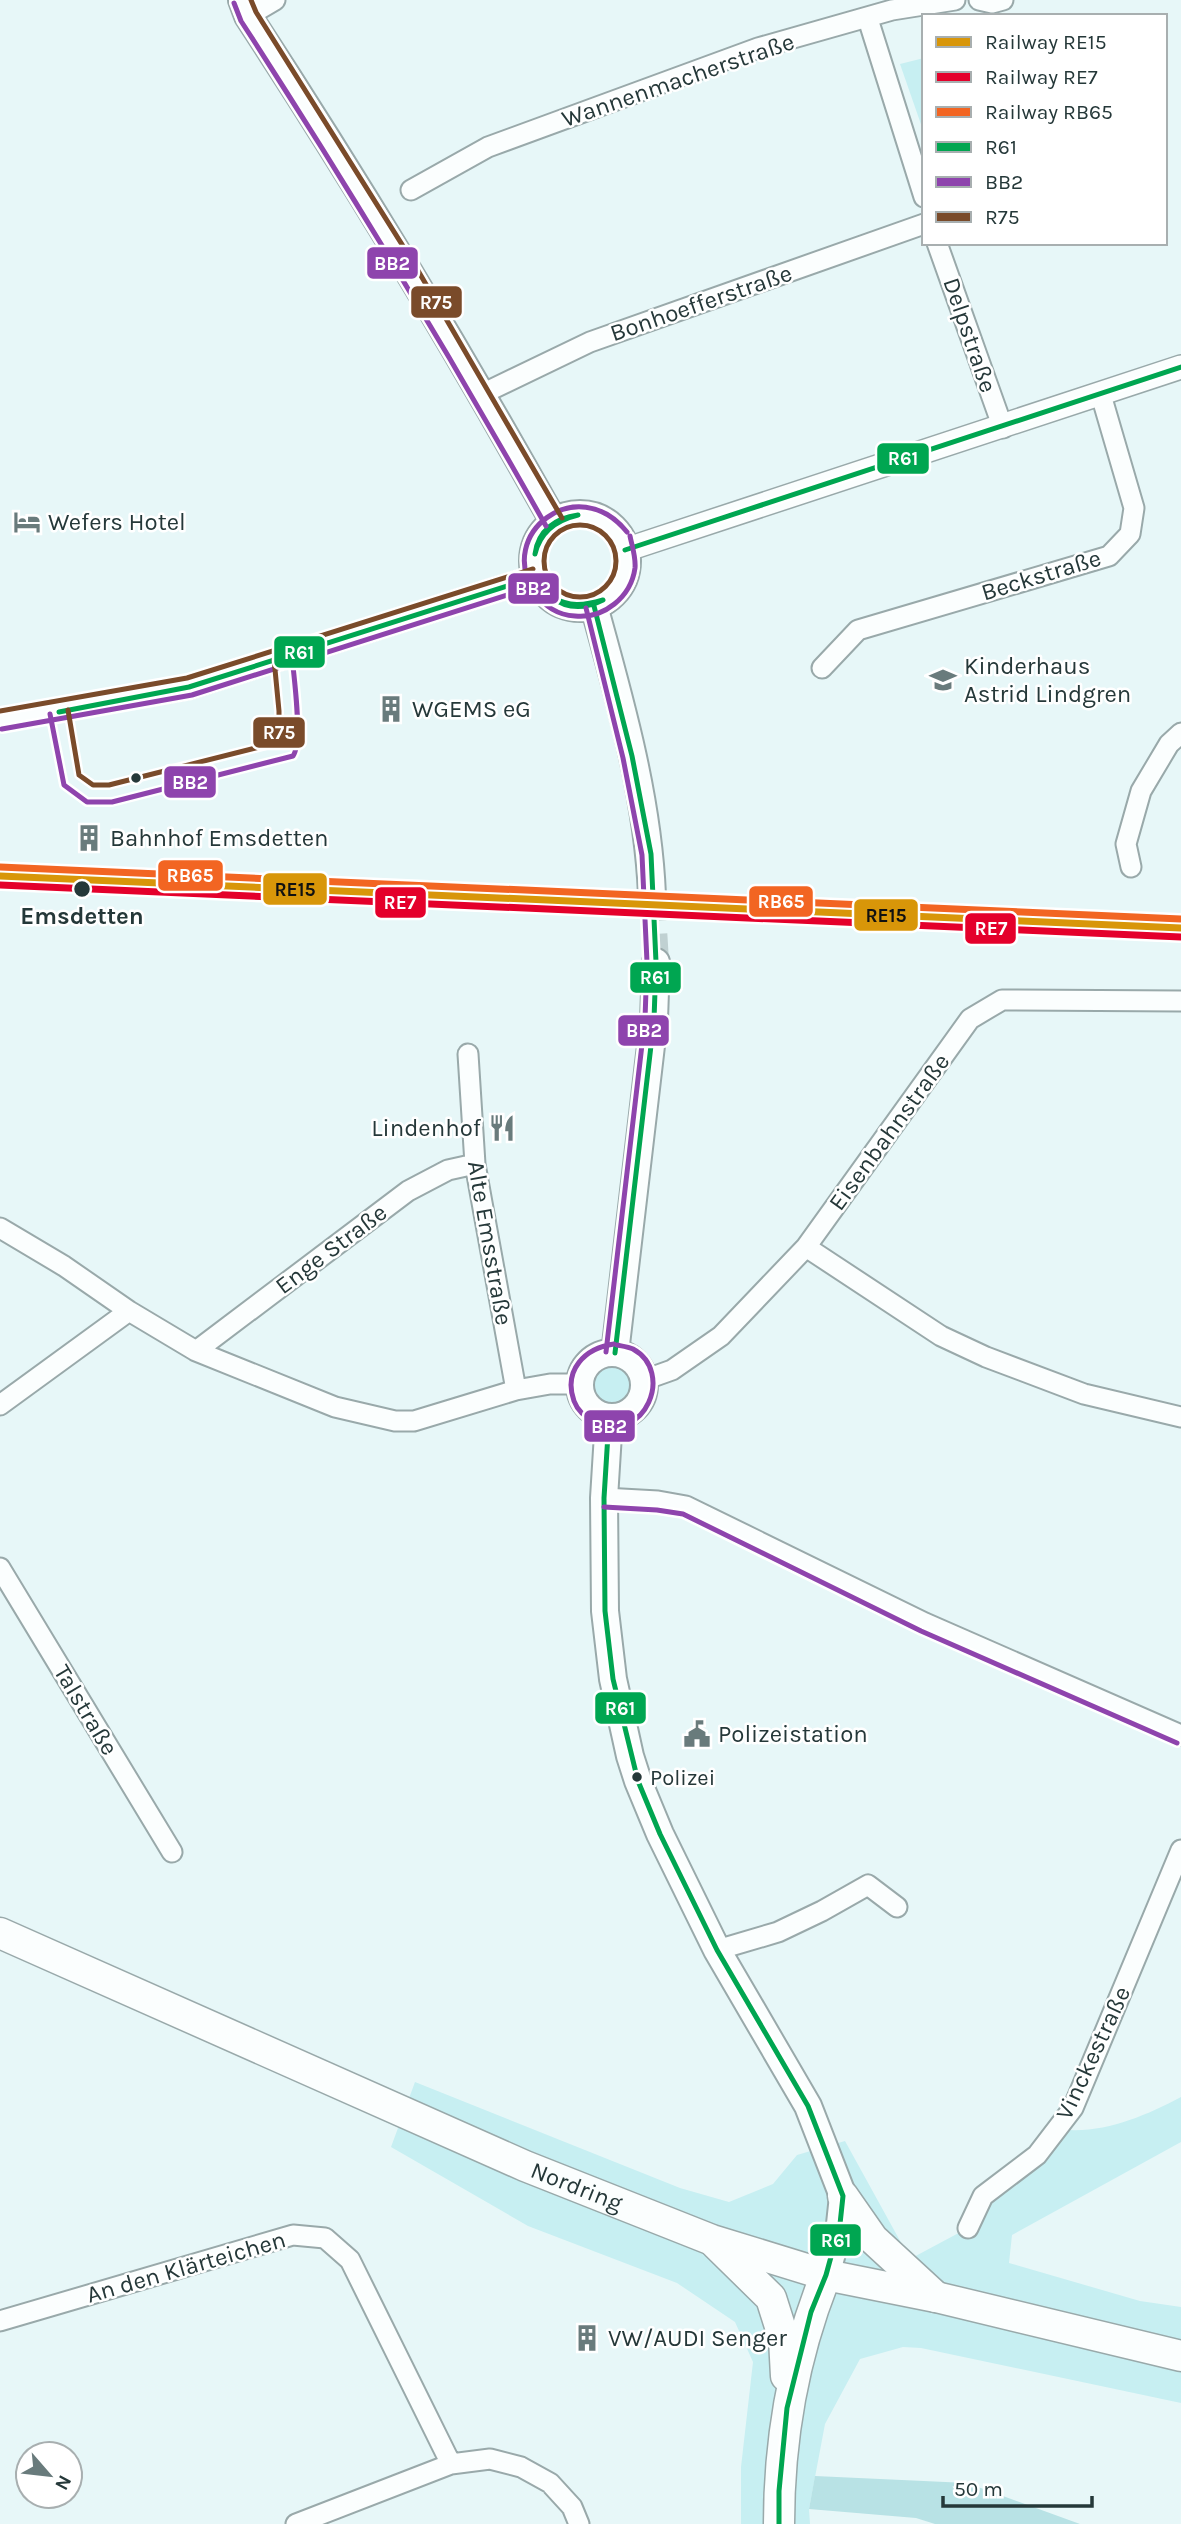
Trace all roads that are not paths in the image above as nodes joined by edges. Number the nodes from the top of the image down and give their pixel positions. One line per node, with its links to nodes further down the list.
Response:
1 (275, 0): 6 (street)
2 (955, 0): 5 (street, Wannenmacherstraße)
3 (979, 0): 4 (street)
4 (1003, 0)
5 (891, 5): 7 (street, Wannenmacherstraße)
6 (245, 8): 13 (main road)
7 (868, 19): 8 (street, Wannenmacherstraße); 9 (street)
8 (411, 190)
9 (922, 191)
10 (922, 226): 13 (street, Bonhoefferstraße)
11 (938, 245): 15 (street, Delpstraße)
12 (1181, 368): 14 (street)
13 (482, 394): 16 (main road)
14 (1101, 395): 15 (street); 20 (street, Beckstraße)
15 (1003, 428): 17 (street)
16 (554, 522): 17 (main road); 18 (main road)
17 (625, 550): 19 (main road)
18 (536, 577): 19 (main road); 21 (street)
19 (594, 606): 24 (main road)
20 (822, 668)
21 (0, 720)
22 (1181, 733): 23 (street)
23 (1130, 867)
24 (652, 895)
25 (656, 962): 33 (main road)
26 (1181, 1001): 30 (street, Eisenbahnstraße)
27 (468, 1054): 28 (street, Alte Emsstraße)
28 (475, 1164): 32 (street, Enge Straße); 36 (street, Alte Emsstraße)
29 (0, 1228): 31 (street)
30 (807, 1247): 34 (street, Eisenbahnstraße); 39 (street)
31 (129, 1311): 32 (street); 37 (street)
32 (196, 1351): 36 (street)
33 (615, 1353): 34 (main road); 35 (main road)
34 (644, 1380): 38 (main road)
35 (580, 1384): 36 (street); 38 (main road)
36 (516, 1390)
37 (0, 1405)
38 (609, 1418): 40 (main road)
39 (1181, 1418)
40 (604, 1499): 42 (street); 47 (main road)
41 (0, 1568): 44 (street, Talstraße)
42 (1181, 1735)
43 (1181, 1850): 49 (street, Vinckestraße)
44 (172, 1852)
45 (897, 1907): 47 (street)
46 (0, 1933): 50 (main road, Nordring)
47 (718, 1950): 48 (main road)
48 (844, 2196): 51 (main road); 52 (main road)
49 (968, 2228)
50 (712, 2239): 51 (main road, Nordring); 55 (main road)
51 (826, 2275): 52 (main road, Nordring); 55 (main road)
52 (936, 2297): 54 (main road, Nordring)
53 (0, 2321): 56 (street, An den Klärteichen)
54 (1181, 2356)
55 (787, 2407): 59 (main road)
56 (451, 2464): 57 (street); 58 (street)
57 (296, 2524)
58 (579, 2524)
59 (779, 2524)

